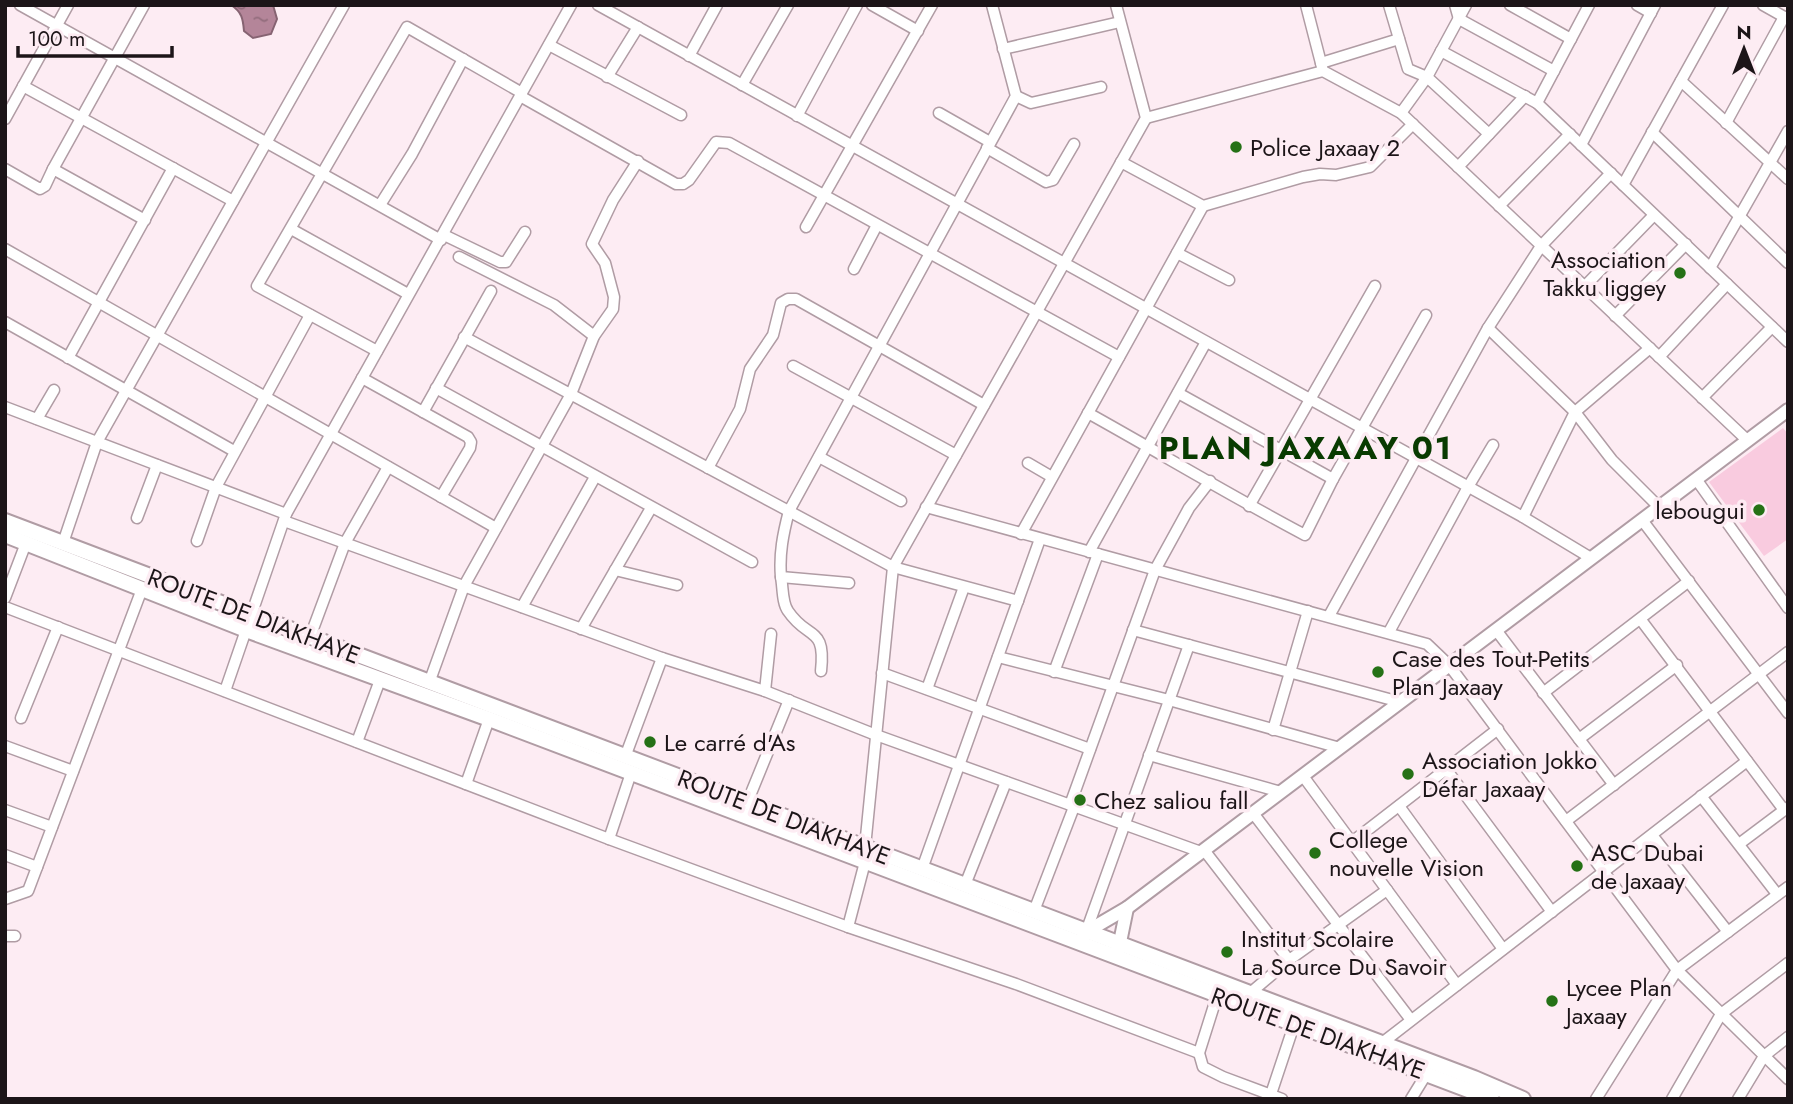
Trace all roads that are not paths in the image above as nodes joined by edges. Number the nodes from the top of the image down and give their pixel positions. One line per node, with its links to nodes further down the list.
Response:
1 (20, 5): 27 (street)
2 (68, 5): 27 (street)
3 (144, 5): 36 (street)
4 (344, 5): 63 (street)
5 (571, 5): 32 (street)
6 (598, 5): 28 (street)
7 (717, 5): 35 (street)
8 (788, 5): 43 (street)
9 (858, 5): 54 (street)
10 (872, 5): 29 (street)
11 (932, 5): 29 (street)
12 (992, 5): 33 (street)
13 (1116, 5): 26 (street)
14 (1306, 5): 38 (street)
15 (1389, 5): 30 (street)
16 (1455, 5): 25 (street)
17 (1466, 5): 25 (street)
18 (1510, 5): 31 (street)
19 (1589, 5): 31 (street)
20 (1637, 5): 23 (street)
21 (1723, 5): 42 (street)
22 (1763, 5): 24 (street)
23 (1653, 9): 66 (street)
24 (1786, 18): 57 (street)
25 (1459, 19): 34 (street); 39 (street)
26 (1120, 22): 33 (street); 56 (street)
27 (57, 26): 36 (street); 44 (street)
28 (638, 27): 35 (street); 40 (street)
29 (918, 31): 67 (street)
30 (1399, 38): 38 (street); 41 (street)
31 (1571, 39): 39 (street)
32 (549, 45): 40 (street); 46 (street)
33 (1003, 49): 47 (street)
34 (1441, 51): 41 (street); 48 (street)
35 (689, 56): 43 (street)
36 (115, 58): 55 (street); 63 (street)
37 (463, 59): 46 (street); 75 (street); 82 (street)
38 (1322, 67): 51 (street); 56 (street)
39 (1554, 71): 49 (street)
40 (607, 77): 53 (street)
41 (1427, 77): 51 (street); 61 (street)
42 (1681, 81): 57 (street); 60 (street)
43 (742, 85): 54 (street)
44 (23, 86): 52 (street); 55 (street)
45 (1101, 87): 47 (street)
46 (521, 94): 68 (street); 92 (street)
47 (1016, 96): 65 (street)
48 (1525, 96): 49 (street); 61 (street)
49 (1537, 103): 62 (street)
50 (939, 113): 65 (street)
51 (1401, 113): 58 (street)
52 (6, 115)
53 (681, 116)
54 (797, 116): 67 (street)
55 (82, 118): 72 (street); 74 (street)
56 (1146, 118): 69 (street)
57 (1726, 123): 70 (street)
58 (1413, 124): 71 (street); 83 (street)
59 (1788, 131): 70 (street)
60 (1652, 132): 78 (street); 86 (street)
61 (1489, 134): 71 (street)
62 (1570, 134): 66 (street); 84 (street)
63 (266, 142): 75 (street); 80 (street)
64 (1074, 144): 65 (street)
65 (989, 145): 81 (street)
66 (1581, 145): 76 (street)
67 (852, 146): 79 (street); 81 (street)
68 (638, 161): 79 (street); 119 (street)
69 (1121, 162): 83 (street); 99 (street)
70 (1770, 163): 77 (street); 86 (street)
71 (1458, 167): 84 (street)
72 (173, 168): 80 (street); 87 (street)
73 (5, 169): 74 (street)
74 (53, 169): 87 (street)
75 (323, 173): 82 (street); 90 (street)
76 (1611, 173): 78 (street); 94 (street)
77 (1788, 179)
78 (1623, 185): 85 (street)
79 (824, 196): 88 (street); 89 (street)
80 (233, 201): 118 (street)
81 (957, 204): 97 (street); 99 (street)
82 (380, 205): 92 (street)
83 (1203, 206): 96 (street)
84 (1499, 206): 94 (street)
85 (1654, 215): 93 (street); 106 (street)
86 (1739, 216): 100 (street); 101 (street)
87 (145, 220): 109 (street)
88 (877, 225): 97 (street); 102 (street)
89 (806, 228)
90 (291, 229): 108 (street); 112 (street)
91 (525, 232): 92 (street)
92 (443, 237): 108 (street)
93 (1686, 244): 101 (street); 114 (street)
94 (1541, 246): 106 (street); 117 (street)
95 (6, 251): 109 (street)
96 (1177, 253): 103 (street); 110 (street)
97 (929, 254): 111 (street); 123 (street)
98 (459, 257): 119 (street)
99 (1064, 263): 110 (street); 111 (street)
100 (1788, 263)
101 (1710, 268): 104 (street)
102 (855, 269)
103 (1229, 280)
104 (1727, 284): 116 (street); 127 (street)
105 (1375, 286): 139 (street)
106 (1584, 286): 114 (street)
107 (491, 291): 120 (street)
108 (408, 294): 125 (street)
109 (99, 302): 118 (street); 128 (street)
110 (1146, 309): 121 (street); 126 (street)
111 (1036, 312): 126 (street); 140 (street)
112 (310, 314): 125 (street); 136 (street)
113 (1426, 315): 147 (street)
114 (1615, 316): 124 (street)
115 (5, 322): 128 (street)
116 (1772, 327): 122 (street); 138 (street)
117 (1488, 328): 144 (street); 158 (street)
118 (157, 335): 133 (street); 136 (street)
119 (594, 336): 135 (street)
120 (464, 337): 131 (street); 135 (street)
121 (1206, 342): 134 (street); 139 (street)
122 (1788, 342)
123 (879, 346): 137 (street); 140 (street); 162 (street)
124 (1650, 348): 127 (street); 144 (street)
125 (377, 351): 130 (street)
126 (1119, 357): 145 (street)
127 (1659, 357): 138 (street)
128 (68, 358): 133 (street)
129 (793, 366): 137 (street)
130 (362, 378): 143 (street); 148 (street)
131 (436, 388): 143 (street); 153 (street)
132 (54, 390): 146 (street)
133 (126, 391): 150 (street); 155 (street)
134 (1178, 393): 152 (street); 154 (street)
135 (571, 394): 153 (street); 162 (street)
136 (267, 396): 148 (street); 155 (street)
137 (851, 397): 156 (street); 157 (street)
138 (1702, 398): 149 (street)
139 (1309, 400): 147 (street); 154 (street)
140 (984, 405): 156 (street)
141 (5, 407): 146 (street)
142 (1788, 410): 149 (street)
143 (423, 412): 170 (street)
144 (1575, 412): 174 (street); 178 (street)
145 (1088, 413): 152 (street); 164 (street)
146 (37, 419): 150 (street)
147 (1361, 428): 158 (street); 166 (street)
148 (331, 434): 161 (street); 177 (street)
149 (1747, 440): 165 (street)
150 (97, 442): 160 (street); 188 (street)
151 (1493, 445): 169 (street)
152 (1148, 446): 167 (street); 190 (street)
153 (541, 447): 163 (street); 182 (street)
154 (1281, 450): 166 (street); 172 (street)
155 (234, 451): 168 (street)
156 (956, 455): 173 (street)
157 (819, 457): 171 (street); 176 (street)
158 (1416, 458): 169 (street); 210 (street)
159 (1028, 463): 164 (street)
160 (157, 465): 168 (street); 179 (street)
161 (388, 467): 170 (street); 189 (street)
162 (708, 468): 176 (street)
163 (596, 477): 175 (street); 206 (street)
164 (1052, 477): 183 (street)
165 (1696, 479): 174 (street); 207 (street)
166 (1333, 480): 172 (street)
167 (1210, 481): 172 (street); 195 (street)
168 (216, 487): 177 (street); 186 (street)
169 (1468, 487): 178 (street); 217 (street)
170 (441, 497): 182 (street)
171 (901, 501)
172 (1249, 506)
173 (926, 507): 183 (street); 193 (street)
174 (1659, 507): 180 (street)
175 (651, 508): 192 (street); 194 (street)
176 (789, 511): 193 (street); 196 (street)
177 (285, 517): 189 (street); 209 (street)
178 (1523, 517): 191 (street)
179 (137, 518)
180 (1642, 520): 191 (street); 197 (street)
181 (5, 521): 188 (main road, ROUTE DE DIAKHAYE)
182 (496, 528): 200 (street)
183 (1021, 534): 185 (street)
184 (5, 535): 187 (main road, ROUTE DE DIAKHAYE)
185 (1040, 539): 190 (street); 204 (street)
186 (197, 541)
187 (26, 543): 202 (main road, ROUTE DE DIAKHAYE); 203 (street)
188 (63, 543): 209 (main road, ROUTE DE DIAKHAYE)
189 (345, 543): 200 (street); 219 (street)
190 (1094, 553): 195 (street); 228 (street)
191 (1591, 558): 216 (street)
192 (752, 562)
193 (893, 567): 201 (street); 229 (street)
194 (615, 570): 199 (street); 213 (street)
195 (1156, 570): 208 (street); 215 (street)
196 (781, 577): 198 (street); 227 (street)
197 (1689, 581): 211 (street); 231 (street)
198 (849, 583)
199 (677, 585)
200 (464, 586): 206 (street); 233 (street)
201 (964, 587): 204 (street); 235 (street)
202 (142, 589): 214 (main road, ROUTE DE DIAKHAYE); 221 (street)
203 (5, 598)
204 (1018, 601): 223 (street)
205 (5, 607): 212 (street)
206 (522, 607): 213 (street)
207 (1788, 608)
208 (1308, 611): 210 (street); 230 (street)
209 (251, 615): 214 (street); 219 (main road, ROUTE DE DIAKHAYE)
210 (1329, 616): 217 (street)
211 (1641, 620): 226 (street); 238 (street)
212 (58, 627): 221 (street); 245 (street)
213 (581, 628): 224 (street)
214 (246, 630): 232 (main road, ROUTE DE DIAKHAYE); 236 (street)
215 (1133, 630): 220 (street); 234 (street)
216 (1496, 630): 225 (street); 238 (street)
217 (1389, 632): 225 (street)
218 (771, 634): 237 (street)
219 (310, 637): 233 (main road, ROUTE DE DIAKHAYE)
220 (1189, 645): 230 (street); 240 (street)
221 (119, 650): 236 (street); 260 (street)
222 (1788, 652): 231 (street)
223 (998, 657): 228 (street); 242 (street)
224 (662, 658): 237 (street); 256 (street)
225 (1449, 665): 241 (street); 247 (street)
226 (1676, 665): 243 (street); 250 (street)
227 (821, 671)
228 (1054, 672): 234 (street)
229 (882, 673): 235 (street); 249 (street)
230 (1290, 673): 241 (street); 248 (street)
231 (1758, 675): 243 (street); 244 (street)
232 (380, 680): 246 (main road, ROUTE DE DIAKHAYE); 251 (street)
233 (429, 683): 256 (main road, ROUTE DE DIAKHAYE)
234 (1113, 687): 240 (street); 254 (street)
235 (927, 689): 242 (street)
236 (225, 691): 251 (street)
237 (765, 691): 239 (street)
238 (1544, 693): 250 (street)
239 (789, 700): 249 (street); 268 (street)
240 (1169, 700): 248 (street); 255 (street)
241 (1400, 702): 253 (street)
242 (979, 708): 254 (street); 258 (street)
243 (1710, 711): 257 (street); 265 (street)
244 (1788, 713)
245 (21, 718)
246 (489, 719): 261 (main road, ROUTE DE DIAKHAYE); 264 (street)
247 (1498, 729): 259 (street); 274 (street)
248 (1273, 730): 253 (street)
249 (876, 735): 258 (street); 281 (street)
250 (1579, 739): 265 (street)
251 (357, 742): 264 (street)
252 (5, 746): 260 (street)
253 (1340, 748): 262 (street)
254 (1090, 749): 269 (street)
255 (1149, 755): 266 (street); 275 (street)
256 (625, 757): 268 (main road, ROUTE DE DIAKHAYE)
257 (1747, 761): 267 (street); 271 (street)
258 (959, 765): 263 (street); 286 (street)
259 (1446, 769): 270 (street); 295 (street)
260 (73, 771): 276 (street)
261 (631, 773): 278 (street); 284 (main road, ROUTE DE DIAKHAYE)
262 (1303, 776): 266 (street); 279 (street)
263 (1006, 782): 269 (street); 288 (street)
264 (466, 784): 278 (street)
265 (1614, 785): 274 (street)
266 (1281, 792): 273 (street)
267 (1701, 796): 277 (street); 280 (street)
268 (747, 803): 281 (main road, ROUTE DE DIAKHAYE)
269 (1072, 806): 275 (street); 294 (street)
270 (1399, 806): 279 (street); 300 (street)
271 (1786, 809): 280 (street)
272 (5, 810): 276 (street)
273 (1253, 813): 282 (street); 296 (street)
274 (1566, 821): 287 (street)
275 (1124, 825): 282 (street); 299 (street)
276 (52, 827): 285 (street)
277 (1652, 835): 287 (street); 298 (street)
278 (609, 839): 297 (street)
279 (1352, 842): 290 (street)
280 (1738, 844): 291 (street)
281 (865, 847): 286 (main road, ROUTE DE DIAKHAYE)
282 (1203, 851): 293 (street); 302 (street)
283 (5, 855): 285 (street)
284 (865, 862): 297 (street); 299 (main road, ROUTE DE DIAKHAYE)
285 (37, 867): 292 (street)
286 (922, 869): 288 (main road, ROUTE DE DIAKHAYE)
287 (1604, 872): 295 (street); 304 (street)
288 (965, 886): 294 (main road, ROUTE DE DIAKHAYE)
289 (1788, 887): 291 (street)
290 (1387, 890): 296 (street); 305 (street)
291 (1777, 894): 298 (street)
292 (5, 899)
293 (1127, 908): 299 (street); 301 (street)
294 (1034, 911): 299 (main road, ROUTE DE DIAKHAYE)
295 (1552, 912): 300 (street)
296 (1338, 925): 302 (street); 309 (street)
297 (848, 927): 313 (street)
298 (1728, 932): 304 (street)
299 (1083, 938): 301 (main road, ROUTE DE DIAKHAYE)
300 (1503, 949): 305 (street)
301 (1118, 951): 306 (main road, ROUTE DE DIAKHAYE); 307 (main road, ROUTE DE DIAKHAYE)
302 (1289, 960): 306 (street)
303 (1788, 963): 308 (street)
304 (1677, 970): 308 (street); 323 (street)
305 (1457, 985): 309 (street)
306 (1249, 994): 312 (main road, ROUTE DE DIAKHAYE)
307 (1217, 996): 310 (main road, ROUTE DE DIAKHAYE); 313 (street)
308 (1721, 1014): 314 (street); 324 (street)
309 (1411, 1020): 312 (street)
310 (1294, 1025): 315 (main road, ROUTE DE DIAKHAYE); 318 (street)
311 (1788, 1037): 314 (street)
312 (1381, 1043): 322 (main road, ROUTE DE DIAKHAYE)
313 (1199, 1053): 318 (street)
314 (1764, 1056): 316 (street); 325 (street)
315 (1427, 1073): 317 (main road, ROUTE DE DIAKHAYE); 320 (street)
316 (1788, 1079)
317 (1471, 1095): 321 (main road, ROUTE DE DIAKHAYE)
318 (1270, 1096): 319 (street)
319 (1282, 1099)
320 (1411, 1099)
321 (1492, 1099)
322 (1523, 1099)
323 (1596, 1099)
324 (1672, 1099)
325 (1738, 1099)

